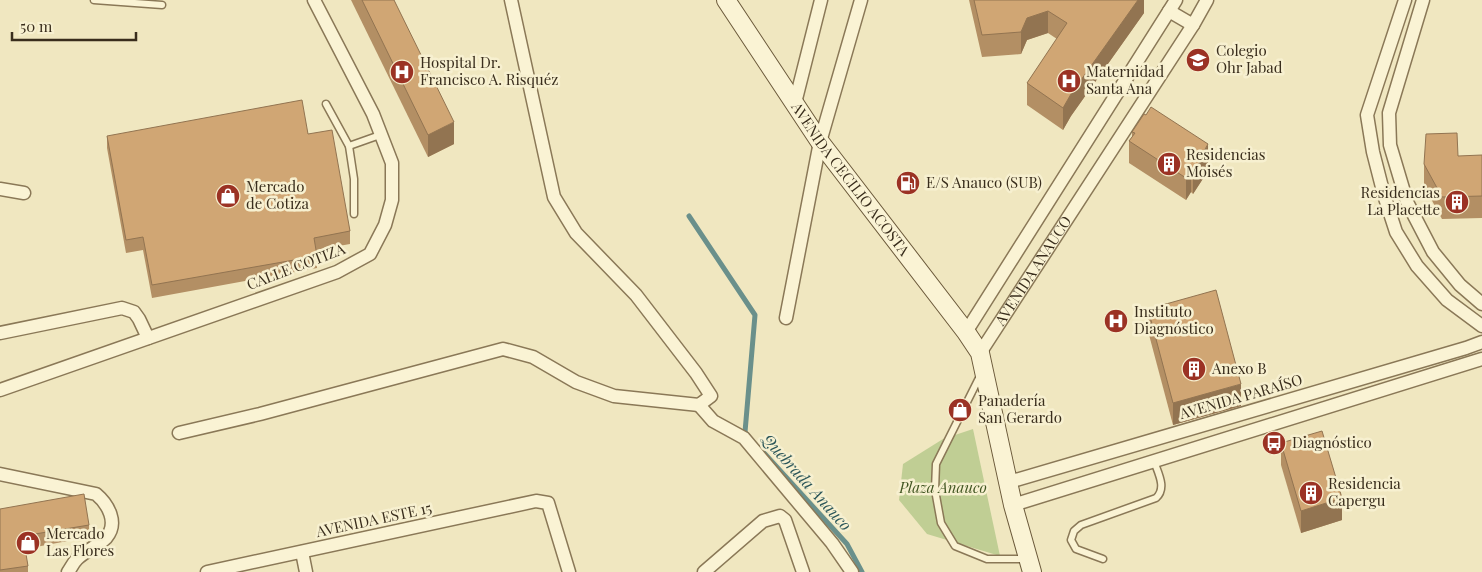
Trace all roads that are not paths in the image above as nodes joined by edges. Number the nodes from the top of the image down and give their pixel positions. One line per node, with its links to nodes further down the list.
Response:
1 (94, 0): 10 (lane)
2 (314, 0): 15 (street, CALLE COTIZA)
3 (511, 0): 31 (street)
4 (726, 0): 13 (main road, AVENIDA CECILIO ACOSTA)
5 (821, 0): 13 (street)
6 (861, 0): 16 (street)
7 (1207, 0): 12 (street, AVENIDA ANAUCO)
8 (1405, 0): 23 (street)
9 (1423, 0): 21 (street)
10 (162, 5)
11 (1172, 5): 12 (street); 24 (street, AVENIDA ANAUCO)
12 (1194, 25): 29 (street, AVENIDA ANAUCO)
13 (795, 103): 16 (main road, AVENIDA CECILIO ACOSTA)
14 (326, 104): 17 (lane)
15 (380, 135): 17 (lane); 26 (street, CALLE COTIZA)
16 (820, 142): 22 (street); 24 (main road, AVENIDA CECILIO ACOSTA)
17 (349, 146): 20 (lane)
18 (0, 188): 19 (street)
19 (24, 193)
20 (354, 214)
21 (1482, 304)
22 (786, 318)
23 (1482, 326)
24 (966, 332): 29 (main road, AVENIDA CECILIO ACOSTA)
25 (0, 333): 26 (street)
26 (148, 338): 30 (street, CALLE COTIZA)
27 (1482, 342): 35 (street, AVENIDA PARAÍSO)
28 (1482, 360): 33 (street)
29 (982, 361): 35 (main road); 39 (lane)
30 (0, 390)
31 (699, 404): 32 (street); 46 (street)
32 (179, 433)
33 (1154, 461): 36 (street); 38 (lane)
34 (0, 474): 40 (street)
35 (1009, 482): 36 (main road)
36 (1013, 505): 39 (main road)
37 (302, 552): 41 (street, AVENIDA ESTE 15); 42 (street); 43 (street, AVENIDA ESTE 15)
38 (1103, 559)
39 (1030, 565)
40 (68, 572)
41 (207, 572)
42 (306, 572)
43 (569, 572)
44 (704, 572): 45 (street)
45 (803, 572)
46 (852, 572)

